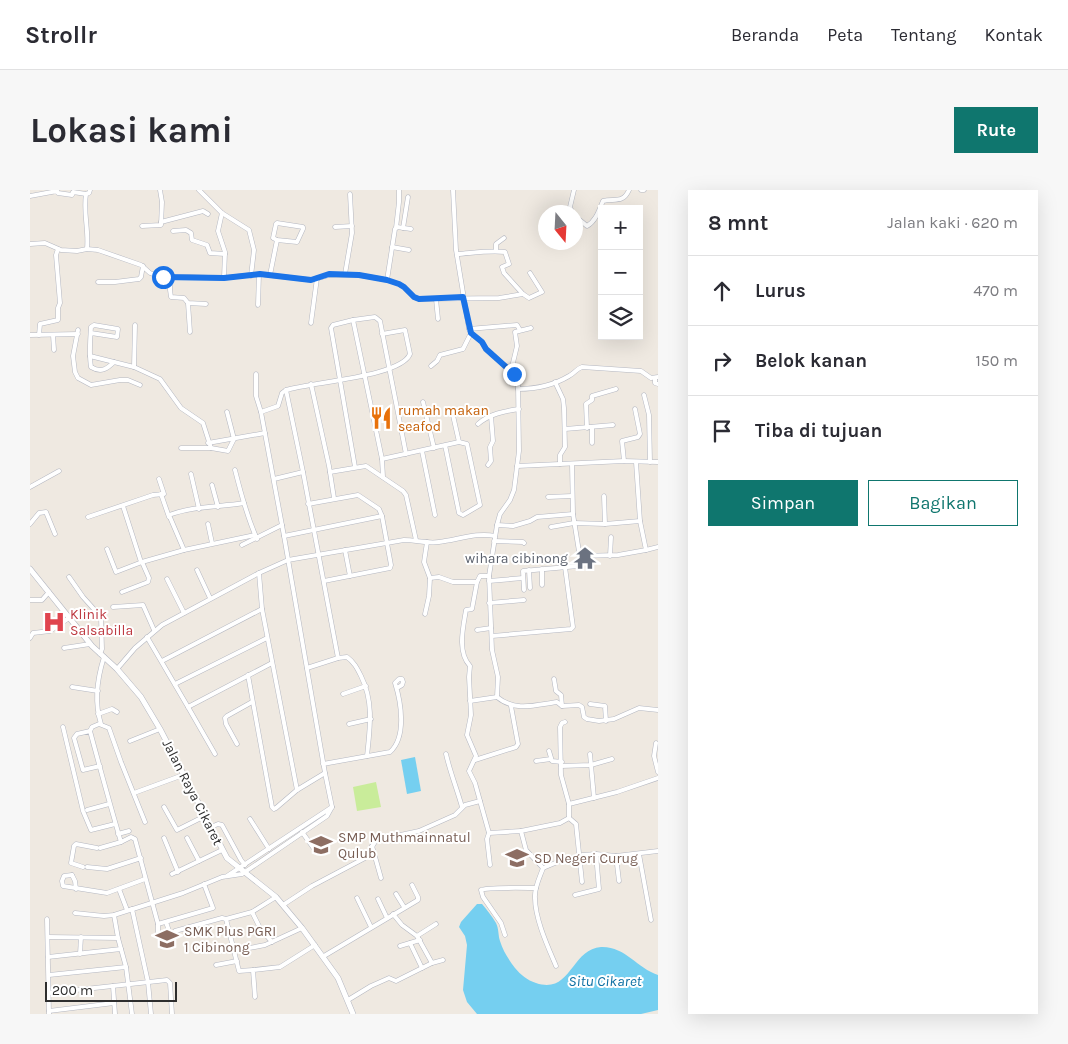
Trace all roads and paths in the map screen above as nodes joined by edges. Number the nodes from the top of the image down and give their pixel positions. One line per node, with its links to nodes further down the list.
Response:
1 (90, 190): 8 (street)
2 (160, 190): 15 (street)
3 (199, 190): 13 (street)
4 (399, 190): 20 (street)
5 (453, 190): 33 (street)
6 (574, 190): 12 (street)
7 (628, 190): 16 (street)
8 (86, 194): 10 (street); 29 (street)
9 (350, 194): 18 (street)
10 (30, 196)
11 (408, 197): 21 (street)
12 (570, 205)
13 (222, 212): 32 (street); 39 (street)
14 (208, 214): 15 (street)
15 (161, 222): 17 (street)
16 (583, 223)
17 (142, 226)
18 (352, 226): 19 (street); 37 (street)
19 (336, 227)
20 (396, 228): 21 (street); 27 (street)
21 (403, 228): 22 (street)
22 (411, 229)
23 (172, 231): 32 (street)
24 (504, 238): 31 (street)
25 (277, 240): 25 (street); 38 (street)
26 (30, 244): 28 (street)
27 (392, 248): 30 (street); 43 (street)
28 (58, 249): 29 (street); 62 (street)
29 (87, 249): 34 (street)
30 (409, 250)
31 (496, 251): 33 (street); 45 (street)
32 (225, 254): 41 (street)
33 (457, 254): 46 (street)
34 (142, 266): 40 (street); 44 (street)
35 (530, 273): 45 (street)
36 (260, 274): 38 (street); 39 (street); 50 (street)
37 (345, 274): 42 (street); 43 (street)
38 (270, 275): 42 (street)
39 (251, 276): 41 (street)
40 (171, 277): 41 (street); 48 (street)
41 (224, 278)
42 (317, 278): 53 (street)
43 (387, 280): 47 (street)
44 (98, 282)
45 (523, 294): 46 (street)
46 (463, 297): 47 (street); 57 (street)
47 (436, 299): 51 (street)
48 (188, 303): 49 (street); 58 (street)
49 (206, 304)
50 (258, 305)
51 (438, 319)
52 (353, 320): 60 (street); 74 (street); 76 (street)
53 (311, 323)
54 (135, 325): 70 (street)
55 (531, 328): 56 (street)
56 (520, 330): 57 (street); 72 (street)
57 (470, 331): 67 (street); 72 (street)
58 (190, 332)
59 (91, 333): 59 (street); 66 (street)
60 (382, 334): 71 (street); 71 (street)
61 (30, 335): 62 (street)
62 (39, 335): 63 (street)
63 (54, 335): 64 (street); 80 (street)
64 (54, 350)
65 (436, 351): 67 (street)
66 (90, 356): 68 (street); 68 (street)
67 (439, 356): 69 (street)
68 (115, 362): 70 (street)
69 (431, 366)
70 (134, 367): 99 (street)
71 (389, 370): 74 (street); 106 (street)
72 (511, 371): 81 (street)
73 (256, 374): 90 (street)
74 (364, 375): 76 (street); 107 (street)
75 (656, 378): 77 (street); 79 (street)
76 (339, 380): 78 (street); 116 (street)
77 (555, 382): 81 (street); 95 (street)
78 (311, 384): 83 (street); 120 (street)
79 (658, 384)
80 (140, 385)
81 (518, 389): 86 (street)
82 (616, 389): 94 (street)
83 (286, 390): 90 (street); 119 (street)
84 (644, 395): 110 (street)
85 (423, 402): 104 (street)
86 (519, 409): 91 (street); 115 (street)
87 (635, 409): 108 (street)
88 (452, 411): 98 (street)
89 (227, 412): 97 (street)
90 (261, 412): 96 (street)
91 (492, 416): 92 (street); 114 (street)
92 (478, 424)
93 (613, 425): 94 (street)
94 (590, 428): 95 (street); 100 (street)
95 (565, 429): 112 (street)
96 (265, 433): 97 (street); 124 (street)
97 (234, 439): 99 (street); 103 (street)
98 (459, 442): 101 (street); 101 (street)
99 (208, 443): 103 (street)
100 (592, 443)
101 (445, 446): 104 (street)
102 (181, 448): 103 (street)
103 (211, 448)
104 (434, 448): 105 (street)
105 (422, 451): 106 (street); 138 (street)
106 (406, 454): 107 (street)
107 (382, 459): 122 (street)
108 (624, 461): 109 (street); 113 (street)
109 (636, 462): 110 (street); 142 (street)
110 (650, 462): 111 (street)
111 (658, 462)
112 (560, 464): 113 (street); 115 (street)
113 (572, 464): 128 (street)
114 (488, 465)
115 (517, 466): 148 (street)
116 (355, 467): 120 (street); 122 (street)
117 (235, 470): 132 (street)
118 (59, 471): 126 (street)
119 (303, 472): 124 (street); 133 (street)
120 (330, 472): 131 (street)
121 (191, 474): 136 (street)
122 (383, 477): 156 (street)
123 (160, 479): 127 (street)
124 (274, 479): 147 (street)
125 (212, 485): 135 (street)
126 (30, 487)
127 (161, 494): 134 (street); 141 (street)
128 (572, 496): 130 (street); 137 (street)
129 (604, 496): 146 (street)
130 (548, 497)
131 (334, 498): 133 (street); 139 (street)
132 (244, 504): 135 (street); 153 (street)
133 (308, 504): 150 (street)
134 (123, 506): 140 (street); 171 (street)
135 (218, 507): 136 (street)
136 (199, 509): 141 (street)
137 (573, 514): 145 (street); 148 (street)
138 (435, 515)
139 (382, 516): 150 (street); 157 (street)
140 (88, 517)
141 (169, 517): 164 (street)
142 (640, 521): 146 (street); 166 (street)
143 (30, 524): 151 (street)
144 (208, 524): 159 (street)
145 (574, 524): 146 (street); 149 (street); 168 (street)
146 (605, 524)
147 (282, 525): 152 (street); 153 (street)
148 (497, 525): 155 (street)
149 (551, 527)
150 (314, 529): 152 (street); 167 (street)
151 (55, 534)
152 (284, 536): 170 (street)
153 (256, 537): 159 (street); 161 (street)
154 (610, 537): 169 (street)
155 (494, 538): 158 (street); 160 (street); 181 (street)
156 (416, 540): 157 (street); 158 (street)
157 (387, 542): 165 (street); 178 (street)
158 (427, 542): 180 (street)
159 (212, 543): 164 (street)
160 (524, 543)
161 (242, 545)
162 (658, 547): 166 (street)
163 (107, 549): 171 (street)
164 (184, 550): 171 (street)
165 (345, 550): 167 (street); 178 (street)
166 (646, 550): 169 (street)
167 (319, 555): 170 (street); 184 (street)
168 (579, 556): 169 (street); 172 (street)
169 (610, 556)
170 (288, 560): 177 (street); 214 (street)
171 (142, 562): 190 (street)
172 (565, 567): 174 (street); 203 (street)
173 (30, 569): 189 (main road, Jalan Raya Cikaret)
174 (542, 569): 176 (street); 186 (street)
175 (197, 570): 191 (street)
176 (530, 570): 182 (street); 187 (street)
177 (259, 573): 191 (street); 196 (street)
178 (350, 576): 184 (street)
179 (69, 577): 209 (street)
180 (430, 578): 185 (street); 198 (street)
181 (489, 578): 182 (street); 185 (street); 194 (street)
182 (523, 578): 188 (street)
183 (168, 579): 197 (street)
184 (324, 581): 210 (street)
185 (478, 582): 224 (street)
186 (542, 585)
187 (530, 588)
188 (524, 590)
189 (48, 592): 192 (street); 199 (main road, Jalan Raya Cikaret)
190 (122, 592)
191 (210, 598): 197 (street)
192 (30, 600)
193 (524, 600): 194 (street)
194 (489, 603): 200 (street)
195 (113, 607): 201 (street)
196 (262, 609): 206 (street); 211 (street)
197 (184, 613): 201 (street)
198 (425, 614)
199 (69, 618): 205 (street); 207 (main road, Jalan Raya Cikaret)
200 (491, 628): 202 (street); 203 (street)
201 (154, 630): 204 (street)
202 (477, 630)
203 (492, 636): 223 (street)
204 (147, 637): 211 (street); 213 (street)
205 (30, 638)
206 (268, 638): 212 (street); 217 (street)
207 (90, 644): 208 (street); 209 (main road, Jalan Raya Cikaret)
208 (64, 648)
209 (102, 655): 213 (main road, Jalan Raya Cikaret); 221 (street)
210 (338, 658): 214 (street); 218 (street)
211 (162, 661): 217 (street)
212 (272, 663): 215 (street); 263 (street)
213 (117, 668): 239 (main road, Jalan Raya Cikaret)
214 (307, 668): 253 (street)
215 (248, 675): 225 (street); 229 (street)
216 (554, 679): 228 (street)
217 (175, 684): 229 (street)
218 (366, 686): 222 (street); 233 (street)
219 (72, 687): 221 (street)
220 (397, 688): 248 (street)
221 (98, 691): 232 (street)
222 (343, 694)
223 (497, 697): 224 (street); 227 (street)
224 (470, 701): 250 (street)
225 (252, 702): 243 (street); 263 (street)
226 (590, 704): 234 (street)
227 (511, 706): 228 (street); 250 (street)
228 (562, 706): 234 (street)
229 (188, 707): 245 (street)
230 (658, 710): 234 (street)
231 (117, 712): 232 (street)
232 (98, 714): 236 (street)
233 (371, 719): 237 (street); 248 (street)
234 (606, 720)
235 (565, 722): 254 (street)
236 (101, 724): 240 (street); 264 (street)
237 (349, 724)
238 (63, 727): 259 (street)
239 (160, 729): 241 (street); 261 (main road, Jalan Raya Cikaret)
240 (90, 731): 256 (street); 257 (street)
241 (130, 741)
242 (656, 743): 258 (street)
243 (237, 744)
244 (550, 751): 249 (street)
245 (215, 754)
246 (446, 754): 271 (street)
247 (590, 754): 255 (street)
248 (367, 756): 253 (street)
249 (551, 759): 252 (street); 254 (street)
250 (475, 760): 266 (street)
251 (612, 760): 255 (street)
252 (536, 761)
253 (323, 764): 260 (street)
254 (561, 764): 255 (street); 268 (street)
255 (590, 765): 265 (street)
256 (100, 766): 257 (street); 267 (street)
257 (83, 770): 259 (street)
258 (658, 772)
259 (74, 773): 277 (street)
260 (325, 773): 263 (street); 270 (street)
261 (183, 775): 264 (street); 273 (main road, Jalan Raya Cikaret)
262 (658, 778): 265 (street)
263 (297, 790)
264 (134, 793): 276 (street)
265 (594, 798): 268 (street)
266 (480, 801): 271 (street); 283 (street)
267 (110, 804): 272 (street); 277 (street)
268 (569, 804): 274 (street)
269 (164, 807): 273 (street)
270 (332, 807): 279 (street); 282 (street)
271 (462, 807): 288 (street)
272 (87, 810)
273 (205, 816): 278 (main road, Jalan Raya Cikaret)
274 (569, 818): 281 (street); 295 (street)
275 (250, 819): 289 (street)
276 (145, 822)
277 (115, 824): 284 (street)
278 (211, 827): 290 (main road, Jalan Raya Cikaret); 300 (street)
279 (299, 828): 282 (street); 289 (street)
280 (129, 831): 284 (street)
281 (521, 831): 283 (street); 303 (street)
282 (302, 833): 291 (street); 305 (street)
283 (488, 833): 301 (street)
284 (118, 834): 287 (street)
285 (164, 838): 304 (street)
286 (187, 838): 298 (street)
287 (120, 842): 297 (street); 299 (street)
288 (372, 846): 309 (street); 324 (street)
289 (269, 849): 300 (street)
290 (222, 850): 298 (street); 302 (main road, Jalan Raya Cikaret)
291 (315, 850)
292 (658, 851): 294 (street)
293 (596, 854): 295 (street); 296 (street); 319 (street)
294 (640, 854): 296 (street); 334 (street)
295 (578, 856): 303 (street); 312 (street)
296 (616, 856): 311 (street)
297 (141, 858): 299 (street); 310 (street)
298 (199, 861): 304 (street)
299 (74, 864): 307 (street)
300 (245, 865): 302 (street)
301 (490, 865)
302 (237, 868): 305 (main road, Jalan Raya Cikaret); 308 (street)
303 (543, 868): 315 (street)
304 (178, 872): 306 (street)
305 (244, 873): 308 (street); 320 (main road, Jalan Raya Cikaret)
306 (172, 874)
307 (72, 875): 316 (street); 316 (street)
308 (227, 876): 313 (street)
309 (381, 878)
310 (145, 880): 317 (street); 323 (street)
311 (619, 881)
312 (582, 882)
313 (204, 884): 323 (street); 335 (street)
314 (412, 885): 325 (street)
315 (536, 888): 341 (street); 359 (street)
316 (76, 889): 317 (street)
317 (119, 889): 326 (street)
318 (396, 894): 325 (street)
319 (575, 895)
320 (276, 897): 324 (main road, Jalan Raya Cikaret); 327 (street)
321 (358, 898): 338 (street)
322 (378, 899): 331 (street)
323 (151, 902): 326 (street); 336 (street)
324 (283, 905): 339 (main road, Jalan Raya Cikaret)
325 (404, 907): 329 (street)
326 (130, 909): 330 (street); 364 (street)
327 (252, 912): 332 (street); 346 (street)
328 (75, 913): 330 (street)
329 (393, 914): 331 (street); 345 (street)
330 (114, 915): 344 (street)
331 (387, 918): 338 (street)
332 (226, 919): 340 (street); 351 (street)
333 (47, 920): 343 (street)
334 (651, 920)
335 (166, 922): 336 (street); 336 (street)
336 (158, 924)
337 (436, 924): 345 (street)
338 (371, 927): 353 (street)
339 (302, 928): 346 (street); 348 (main road, Jalan Raya Cikaret)
340 (175, 931)
341 (504, 935)
342 (81, 937): 343 (street); 344 (street); 352 (street)
343 (48, 938): 354 (street)
344 (118, 938): 350 (street)
345 (418, 938): 347 (street); 357 (street)
346 (272, 942): 351 (street)
347 (410, 943): 349 (street); 361 (street)
348 (315, 945): 353 (main road, Jalan Raya Cikaret); 362 (street)
349 (400, 946)
350 (121, 949): 352 (street); 360 (street)
351 (234, 951): 356 (street)
352 (80, 954): 354 (street)
353 (324, 956): 369 (main road, Jalan Raya Cikaret)
354 (48, 957): 363 (street)
355 (443, 960): 357 (street)
356 (236, 961): 358 (street); 362 (street)
357 (432, 963): 361 (street)
358 (216, 965)
359 (556, 966)
360 (126, 967): 363 (street); 365 (street)
361 (422, 968): 369 (street)
362 (253, 970): 368 (street)
363 (49, 975): 367 (street)
364 (148, 982): 365 (street); 374 (street); 375 (street)
365 (128, 985): 366 (street); 373 (street)
366 (113, 986): 367 (street); 370 (street)
367 (49, 993): 371 (street)
368 (255, 997)
369 (348, 1000): 376 (main road, Jalan Raya Cikaret)
370 (114, 1003): 371 (street); 372 (street)
371 (49, 1012)
372 (115, 1014)
373 (132, 1014)
374 (151, 1014)
375 (172, 1014)
376 (353, 1014)

